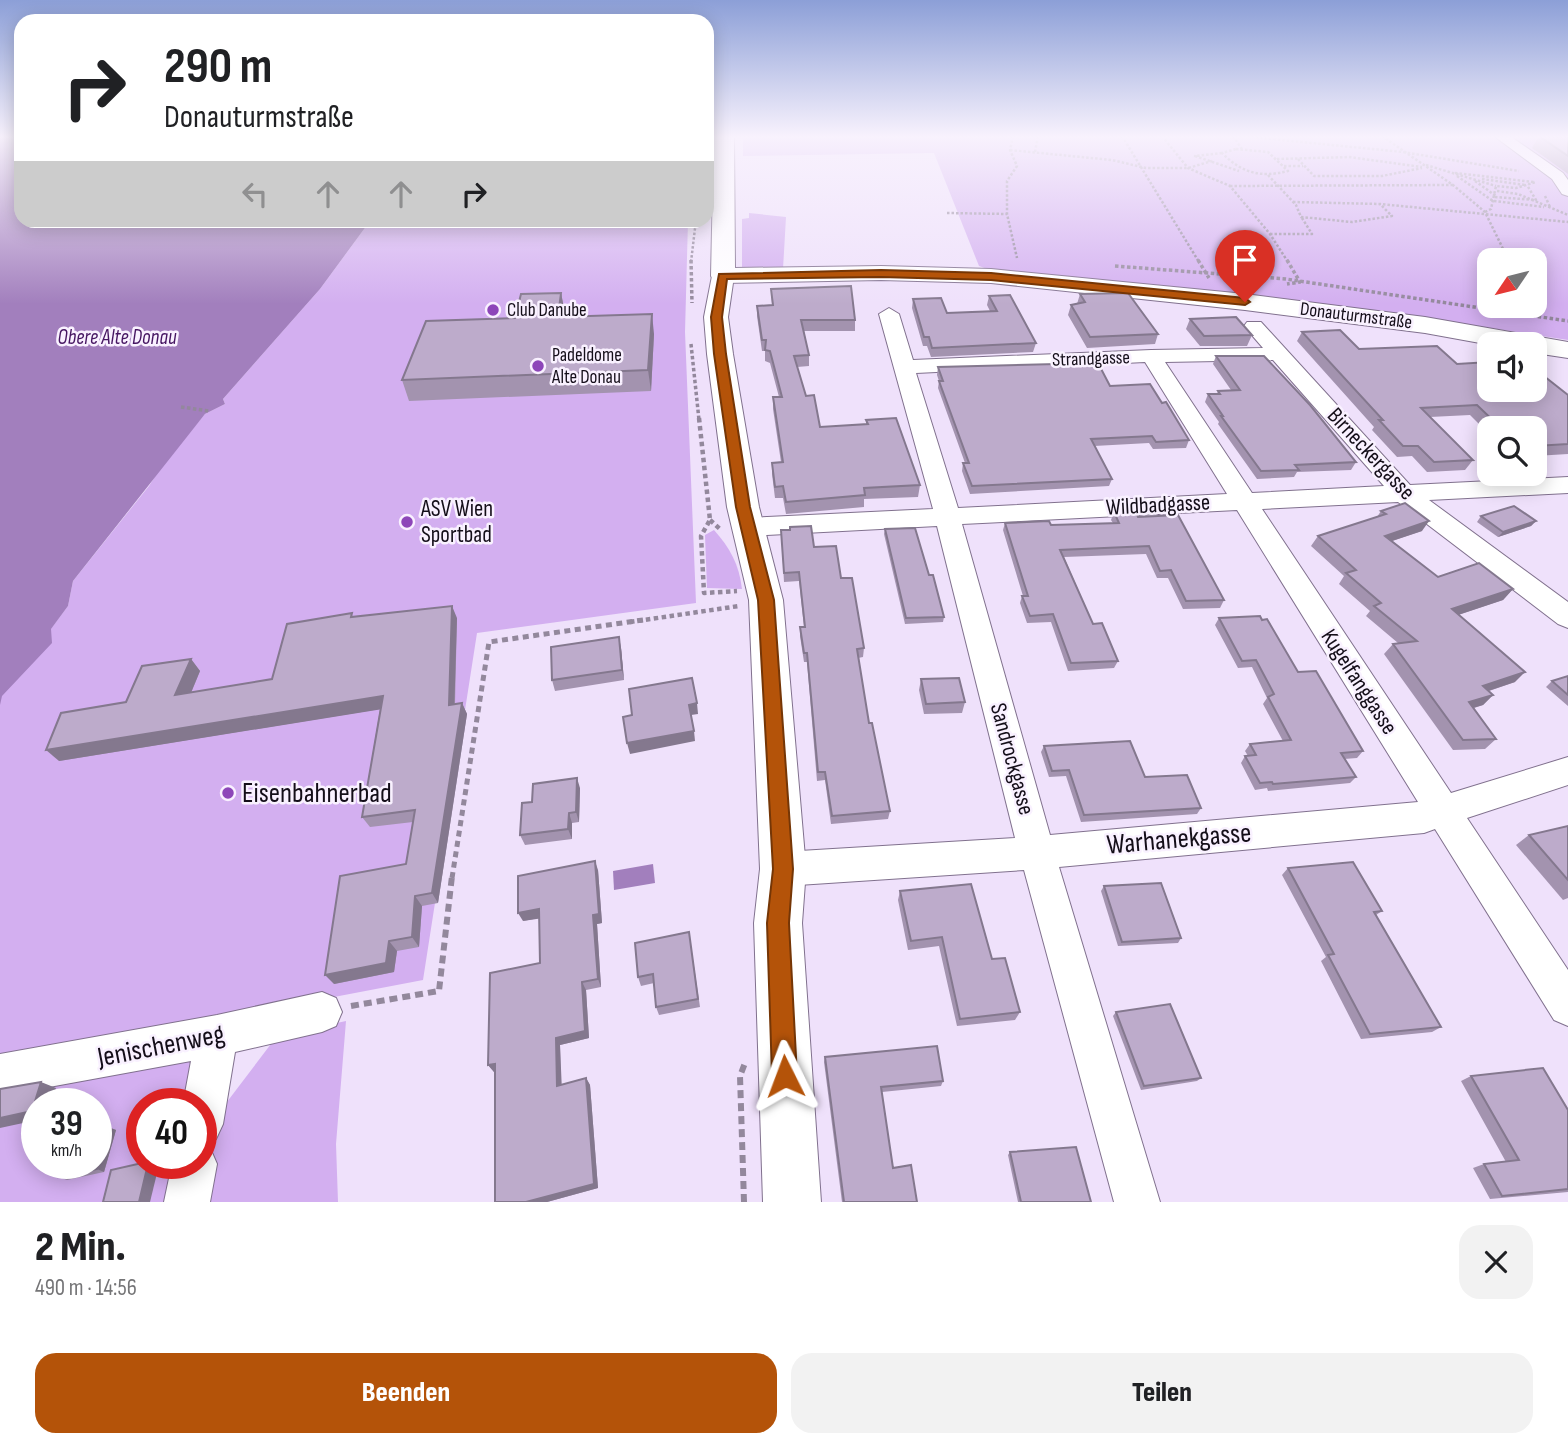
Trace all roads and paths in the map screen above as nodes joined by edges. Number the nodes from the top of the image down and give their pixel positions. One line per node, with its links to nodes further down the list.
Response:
1 (724, 192): 29 (main road)
2 (1007, 192): 19 (path)
3 (1157, 192): 28 (path)
4 (1235, 192): 24 (path)
5 (1284, 192): 14 (path)
6 (1461, 192): 17 (path)
7 (1487, 192): 12 (path)
8 (1489, 192): 12 (path)
9 (1495, 192): 12 (path)
10 (1530, 192): 13 (path)
11 (1518, 194): 12 (path); 13 (path)
12 (1495, 197): 13 (path); 16 (path); 17 (path)
13 (1535, 201): 16 (path)
14 (1293, 202): 15 (path); 21 (path)
15 (1380, 204): 17 (path); 21 (path)
16 (1548, 206): 20 (path)
17 (1485, 212): 22 (path); 25 (path)
18 (947, 213): 19 (path)
19 (1007, 214): 26 (path)
20 (1568, 215)
21 (1301, 217): 24 (path)
22 (1568, 222)
23 (695, 228): 32 (path)
24 (1270, 234): 30 (path)
25 (1503, 248)
26 (1024, 262)
27 (1106, 266): 28 (path)
28 (1205, 270): 30 (path); 30 (path)
29 (723, 276): 38 (main road, Donauturmstraße); 48 (street)
30 (1299, 278): 31 (path)
31 (1477, 307)
32 (692, 312)
33 (889, 314): 41 (street, Sandrockgasse)
34 (1547, 318): 35 (path)
35 (1568, 321)
36 (1254, 326): 39 (street, Birneckergasse)
37 (691, 336): 48 (path)
38 (1568, 350)
39 (1279, 354): 40 (street, Strandgasse); 45 (street, Birneckergasse)
40 (1151, 356): 41 (street, Strandgasse); 46 (street, Kugelfanggasse)
41 (903, 367): 47 (street, Sandrockgasse)
42 (181, 407): 43 (path)
43 (209, 411)
44 (1568, 485): 45 (street, Wildbadgasse)
45 (1404, 494): 46 (street, Wildbadgasse); 51 (street, Birneckergasse)
46 (1243, 500): 47 (street, Wildbadgasse); 53 (street, Kugelfanggasse)
47 (947, 515): 48 (street, Wildbadgasse); 54 (street, Sandrockgasse)
48 (729, 524): 49 (path); 55 (street)
49 (746, 591)
50 (747, 606): 57 (path)
51 (1568, 617)
52 (1568, 771): 53 (street, Warhanekgasse)
53 (1443, 811): 54 (street, Warhanekgasse); 56 (street, Kugelfanggasse)
54 (1037, 853): 55 (street, Warhanekgasse); 64 (street, Sandrockgasse)
55 (783, 869): 63 (street)
56 (1568, 1006)
57 (322, 1013): 58 (street, Jenischenweg)
58 (217, 1036): 59 (street, Jenischenweg); 60 (street)
59 (0, 1075)
60 (208, 1088)
61 (191, 1179): 62 (street)
62 (187, 1202)
63 (792, 1202)
64 (1137, 1202)

